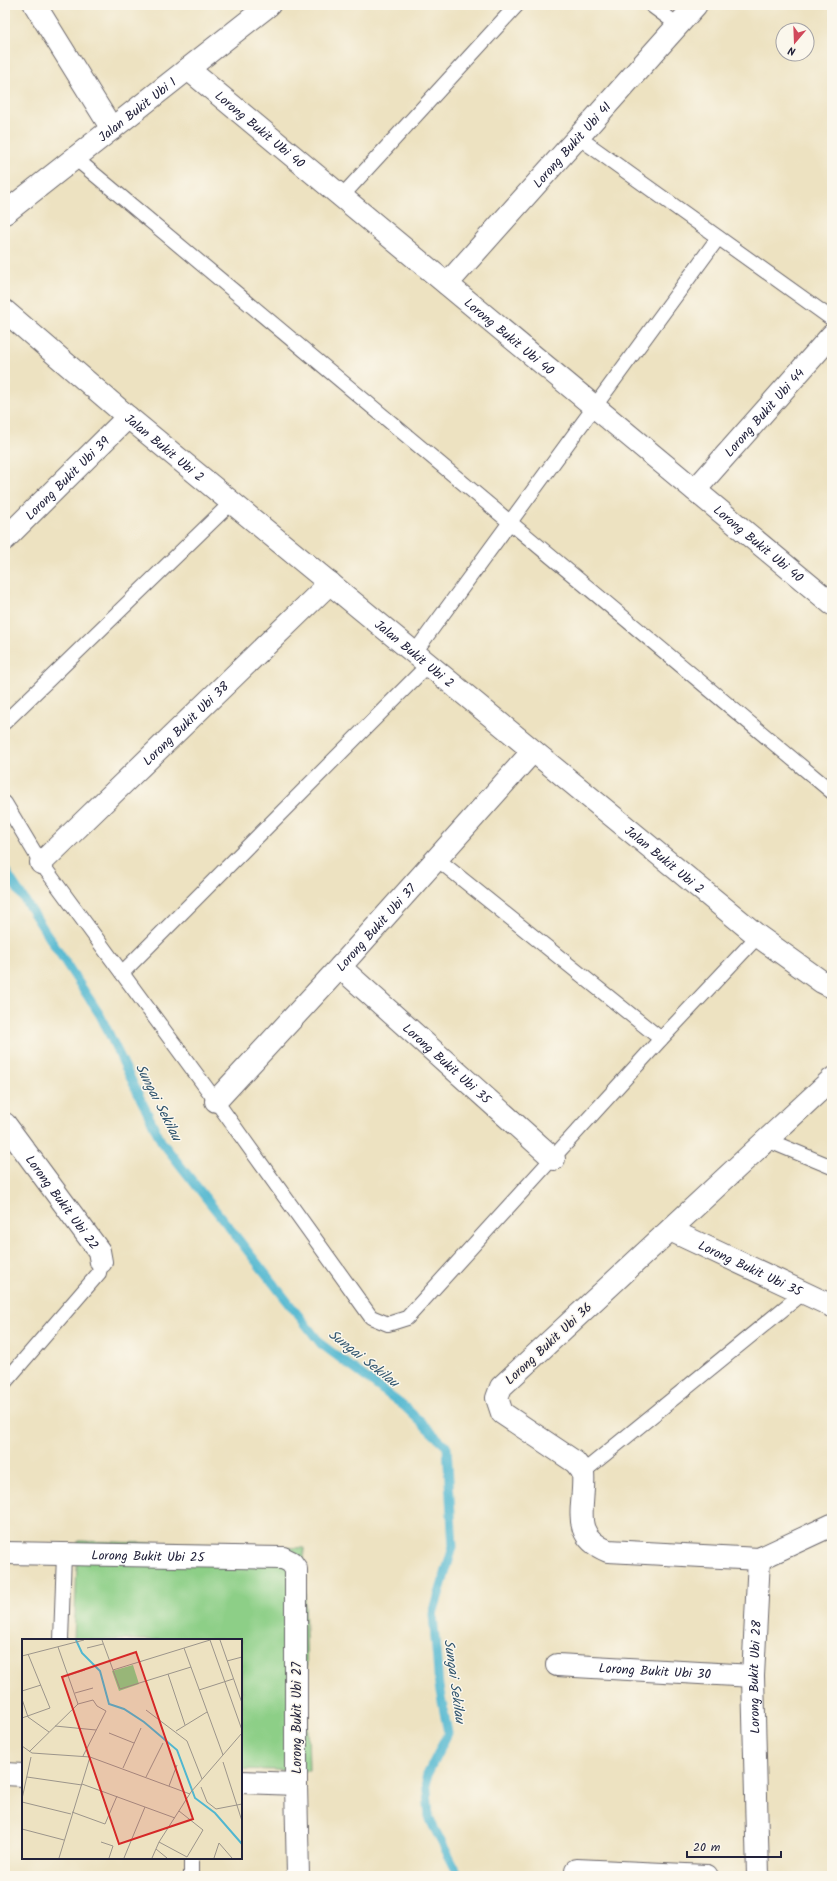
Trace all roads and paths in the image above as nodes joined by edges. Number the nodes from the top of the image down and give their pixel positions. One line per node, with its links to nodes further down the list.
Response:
1 (35, 5): 8 (street)
2 (269, 5): 7 (street, Jalan Bukit Ubi 1)
3 (517, 5): 11 (lane)
4 (651, 5): 6 (lane)
5 (696, 5): 6 (street, Lorong Bukit Ubi 41)
6 (678, 25): 9 (street, Lorong Bukit Ubi 41)
7 (188, 69): 8 (street, Jalan Bukit Ubi 1); 11 (street, Lorong Bukit Ubi 40)
8 (112, 128): 10 (street, Jalan Bukit Ubi 1)
9 (578, 137): 13 (lane); 14 (street, Lorong Bukit Ubi 41)
10 (75, 158): 12 (street, Jalan Bukit Ubi 1); 22 (lane)
11 (342, 196): 14 (street, Lorong Bukit Ubi 40)
12 (5, 213)
13 (718, 238): 16 (lane); 18 (lane)
14 (447, 284): 18 (street, Lorong Bukit Ubi 40)
15 (5, 311): 19 (street, Jalan Bukit Ubi 2)
16 (832, 319)
17 (832, 335): 20 (street, Lorong Bukit Ubi 44)
18 (596, 407): 20 (street, Lorong Bukit Ubi 40); 22 (lane)
19 (128, 417): 21 (street, Jalan Bukit Ubi 2); 23 (street, Lorong Bukit Ubi 39)
20 (696, 490): 25 (street, Lorong Bukit Ubi 40)
21 (232, 502): 24 (street, Jalan Bukit Ubi 2); 27 (lane)
22 (511, 524): 26 (lane); 29 (lane)
23 (5, 539)
24 (330, 583): 26 (street, Jalan Bukit Ubi 2); 32 (street, Lorong Bukit Ubi 38)
25 (832, 604)
26 (422, 658): 28 (street, Jalan Bukit Ubi 2); 35 (lane)
27 (5, 722)
28 (533, 751): 31 (street, Lorong Bukit Ubi 37); 33 (street, Jalan Bukit Ubi 2)
29 (832, 792)
30 (5, 803): 32 (lane)
31 (437, 859): 34 (street, Lorong Bukit Ubi 37); 37 (lane)
32 (41, 863): 35 (lane)
33 (758, 936): 36 (street, Jalan Bukit Ubi 2); 37 (lane)
34 (340, 967): 39 (street, Lorong Bukit Ubi 37); 42 (street, Lorong Bukit Ubi 35)
35 (122, 973): 39 (lane)
36 (829, 979)
37 (662, 1039): 42 (lane)
38 (832, 1080): 41 (street, Lorong Bukit Ubi 36)
39 (216, 1101): 42 (lane)
40 (5, 1124): 45 (street, Lorong Bukit Ubi 22)
41 (767, 1140): 43 (lane); 44 (street, Lorong Bukit Ubi 36)
42 (554, 1159)
43 (832, 1167)
44 (670, 1230): 46 (street, Lorong Bukit Ubi 35); 49 (street, Lorong Bukit Ubi 36)
45 (101, 1262): 48 (lane)
46 (803, 1293): 47 (street, Lorong Bukit Ubi 35); 49 (lane)
47 (832, 1306)
48 (5, 1382)
49 (583, 1472): 53 (street)
50 (832, 1525): 53 (street)
51 (5, 1553): 52 (street, Lorong Bukit Ubi 25)
52 (64, 1554): 54 (street, Lorong Bukit Ubi 25); 55 (lane)
53 (758, 1559): 57 (street, Lorong Bukit Ubi 28)
54 (291, 1562): 61 (street, Lorong Bukit Ubi 27)
55 (61, 1639)
56 (557, 1665): 57 (street, Lorong Bukit Ubi 30)
57 (753, 1676): 67 (street, Lorong Bukit Ubi 28)
58 (5, 1774): 59 (street)
59 (22, 1775)
60 (242, 1782): 61 (street)
61 (296, 1784): 65 (street, Lorong Bukit Ubi 27)
62 (191, 1859): 64 (lane)
63 (576, 1870): 66 (street)
64 (191, 1876)
65 (298, 1876)
66 (707, 1876)
67 (758, 1876)

